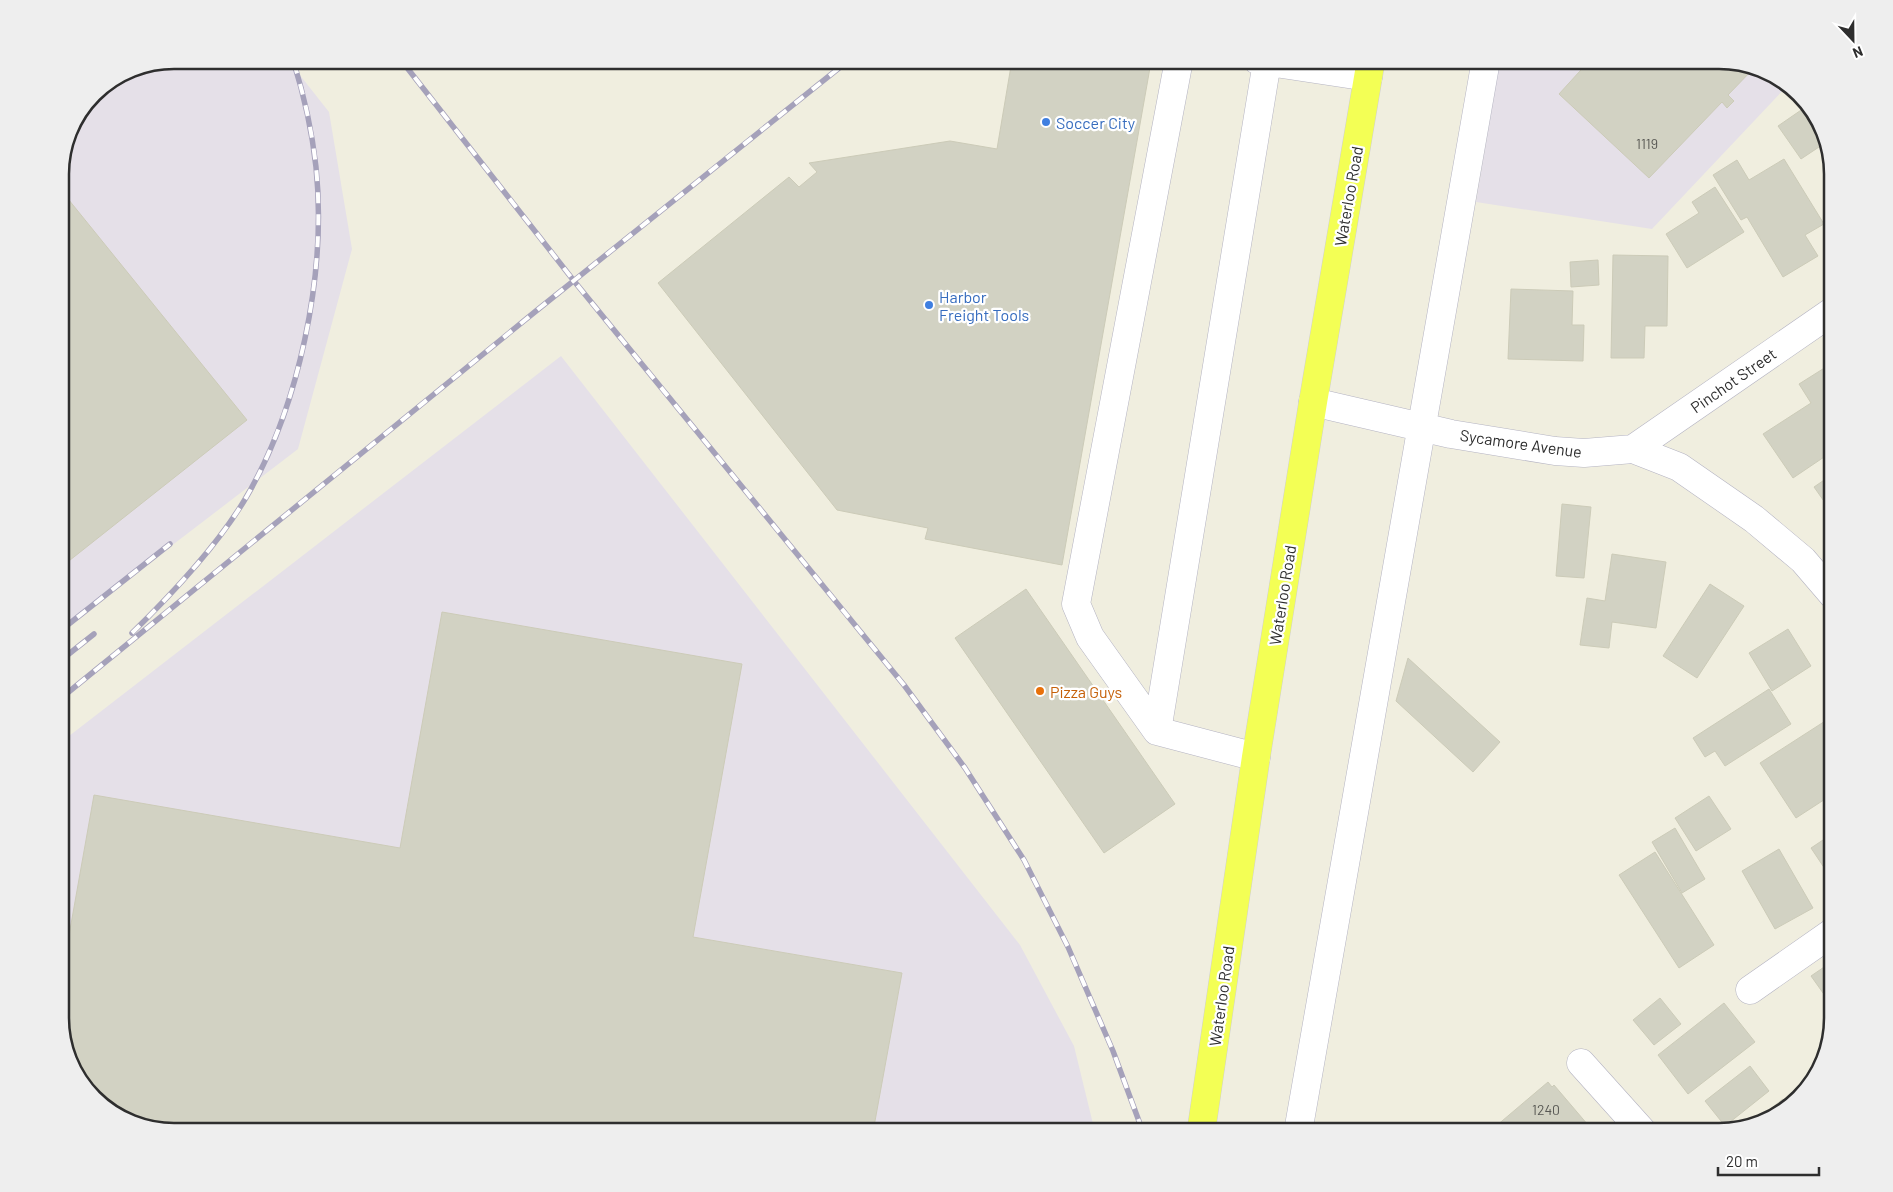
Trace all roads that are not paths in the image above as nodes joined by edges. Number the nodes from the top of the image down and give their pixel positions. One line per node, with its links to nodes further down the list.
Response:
1 (1177, 69): 10 (street)
2 (1261, 69): 10 (street)
3 (1370, 69): 6 (main road, Waterloo Road)
4 (1484, 69): 7 (street)
5 (1824, 317): 8 (street, Pinchot Street)
6 (1313, 402): 7 (street, Sycamore Avenue); 11 (main road, Waterloo Road)
7 (1422, 427): 8 (street, Sycamore Avenue); 16 (street)
8 (1633, 449): 9 (street, Sycamore Avenue)
9 (1824, 584)
10 (1157, 731): 11 (street)
11 (1256, 757): 15 (main road, Waterloo Road)
12 (1824, 938): 13 (street)
13 (1750, 990)
14 (1581, 1063): 17 (street)
15 (1202, 1123)
16 (1300, 1123)
17 (1635, 1123)

